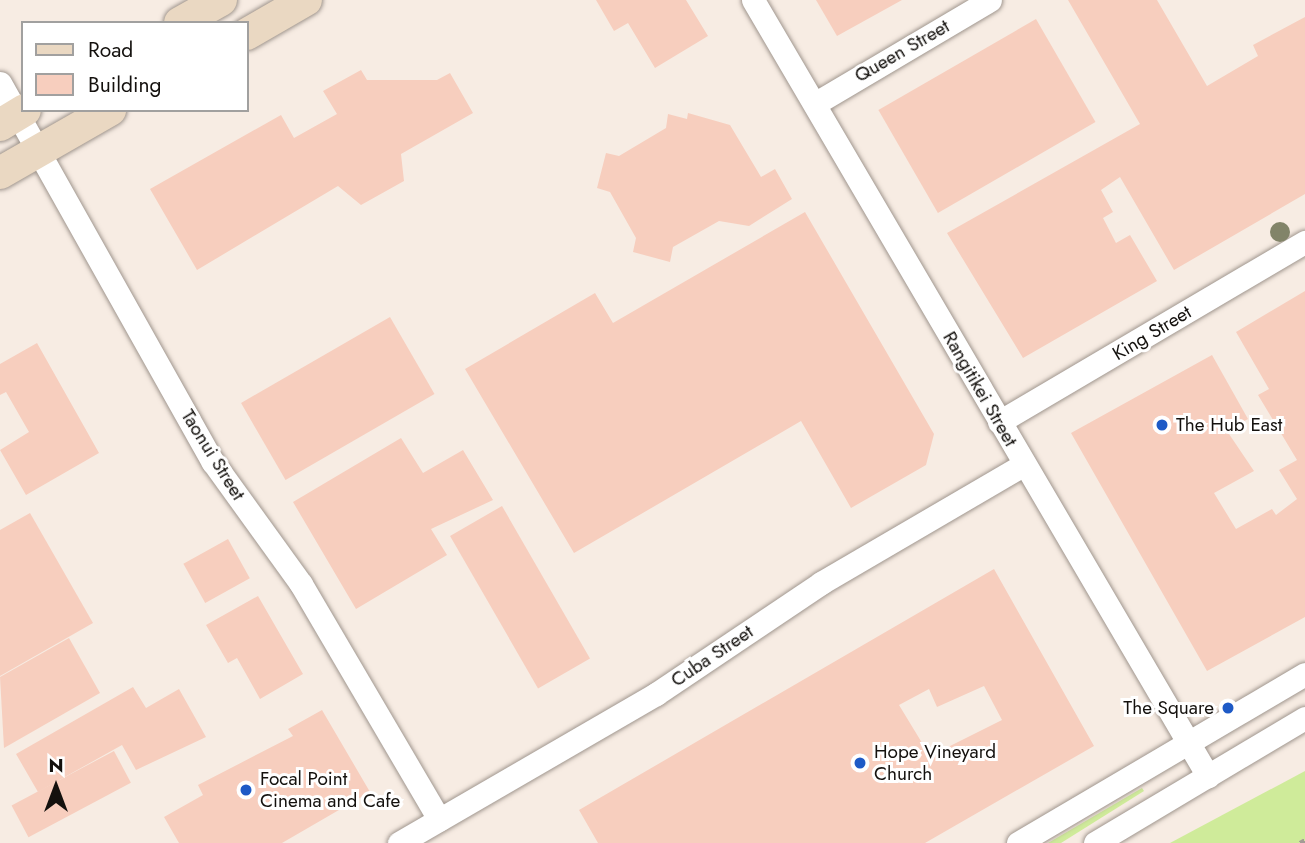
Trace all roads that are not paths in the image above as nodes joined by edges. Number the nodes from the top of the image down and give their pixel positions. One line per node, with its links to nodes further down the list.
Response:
1 (221, 0): 5 (main road)
2 (306, 0): 6 (main road)
3 (754, 0): 8 (street, Rangitikei Street)
4 (990, 0): 8 (street, Queen Street)
5 (184, 21)
6 (248, 33)
7 (0, 83): 10 (street, Taonui Street)
8 (816, 103): 14 (street, Rangitikei Street)
9 (106, 112): 11 (main road)
10 (14, 117): 11 (street, Taonui Street)
11 (39, 150): 12 (main road); 20 (street, Taonui Street)
12 (0, 173)
13 (1305, 242): 14 (street, King Street)
14 (999, 422): 15 (street, Rangitikei Street)
15 (1023, 465): 18 (street, Rangitikei Street); 20 (street, Cuba Street)
16 (1305, 674): 18 (street)
17 (1305, 718): 19 (street)
18 (1188, 746): 19 (street, Rangitikei Street); 22 (street)
19 (1208, 776): 23 (street)
20 (439, 819): 21 (street, Cuba Street)
21 (399, 843)
22 (1018, 843)
23 (1096, 843)

